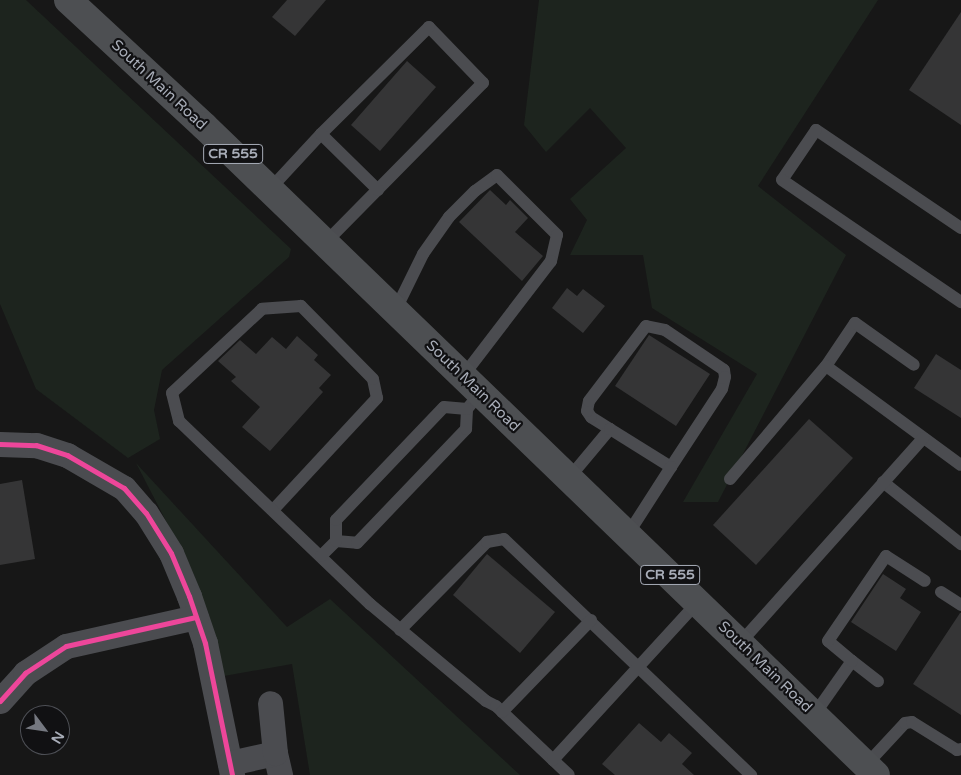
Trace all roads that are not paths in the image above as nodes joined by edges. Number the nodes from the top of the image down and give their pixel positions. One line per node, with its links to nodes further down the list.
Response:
1 (73, 2): 3 (main road, South Main Road / CR 555)
2 (320, 134): 3 (lane); 4 (lane); 4 (lane)
3 (270, 190): 6 (main road, South Main Road / CR 555)
4 (378, 190): 6 (lane)
5 (961, 228): 7 (lane)
6 (325, 243): 8 (main road, South Main Road / CR 555)
7 (961, 302)
8 (395, 310): 11 (main road, South Main Road / CR 555); 11 (lane)
9 (914, 365): 10 (lane)
10 (826, 366): 13 (lane); 18 (lane)
11 (470, 393): 17 (main road, South Main Road / CR 555); 22 (lane); 22 (lane)
12 (610, 429): 16 (lane); 16 (lane); 17 (lane)
13 (923, 438): 15 (lane); 19 (lane)
14 (0, 444): 29 (street)
15 (961, 465)
16 (671, 467): 21 (lane)
17 (569, 478): 21 (main road, South Main Road / CR 555)
18 (730, 479)
19 (883, 482): 23 (lane); 32 (lane)
20 (273, 510): 20 (lane); 24 (lane)
21 (628, 534): 27 (main road, South Main Road / CR 555)
22 (336, 541): 24 (lane)
23 (961, 544)
24 (321, 556): 31 (lane)
25 (924, 581): 33 (lane)
26 (941, 592): 28 (lane)
27 (698, 602): 32 (main road, South Main Road / CR 555); 34 (lane)
28 (961, 605)
29 (196, 617): 36 (street); 44 (street)
30 (590, 620): 31 (lane); 34 (lane); 38 (lane)
31 (400, 630): 38 (lane)
32 (740, 643): 39 (main road, South Main Road / CR 555)
33 (852, 661): 35 (lane); 39 (lane)
34 (638, 664): 41 (lane); 46 (lane)
35 (878, 681)
36 (0, 701)
37 (270, 703): 42 (street)
38 (502, 712): 41 (lane)
39 (814, 715): 43 (main road, South Main Road / CR 555)
40 (961, 748): 43 (lane)
41 (553, 760): 45 (lane)
42 (278, 764): 44 (street)
43 (871, 770)
44 (227, 771)
45 (569, 775)
46 (751, 775)

